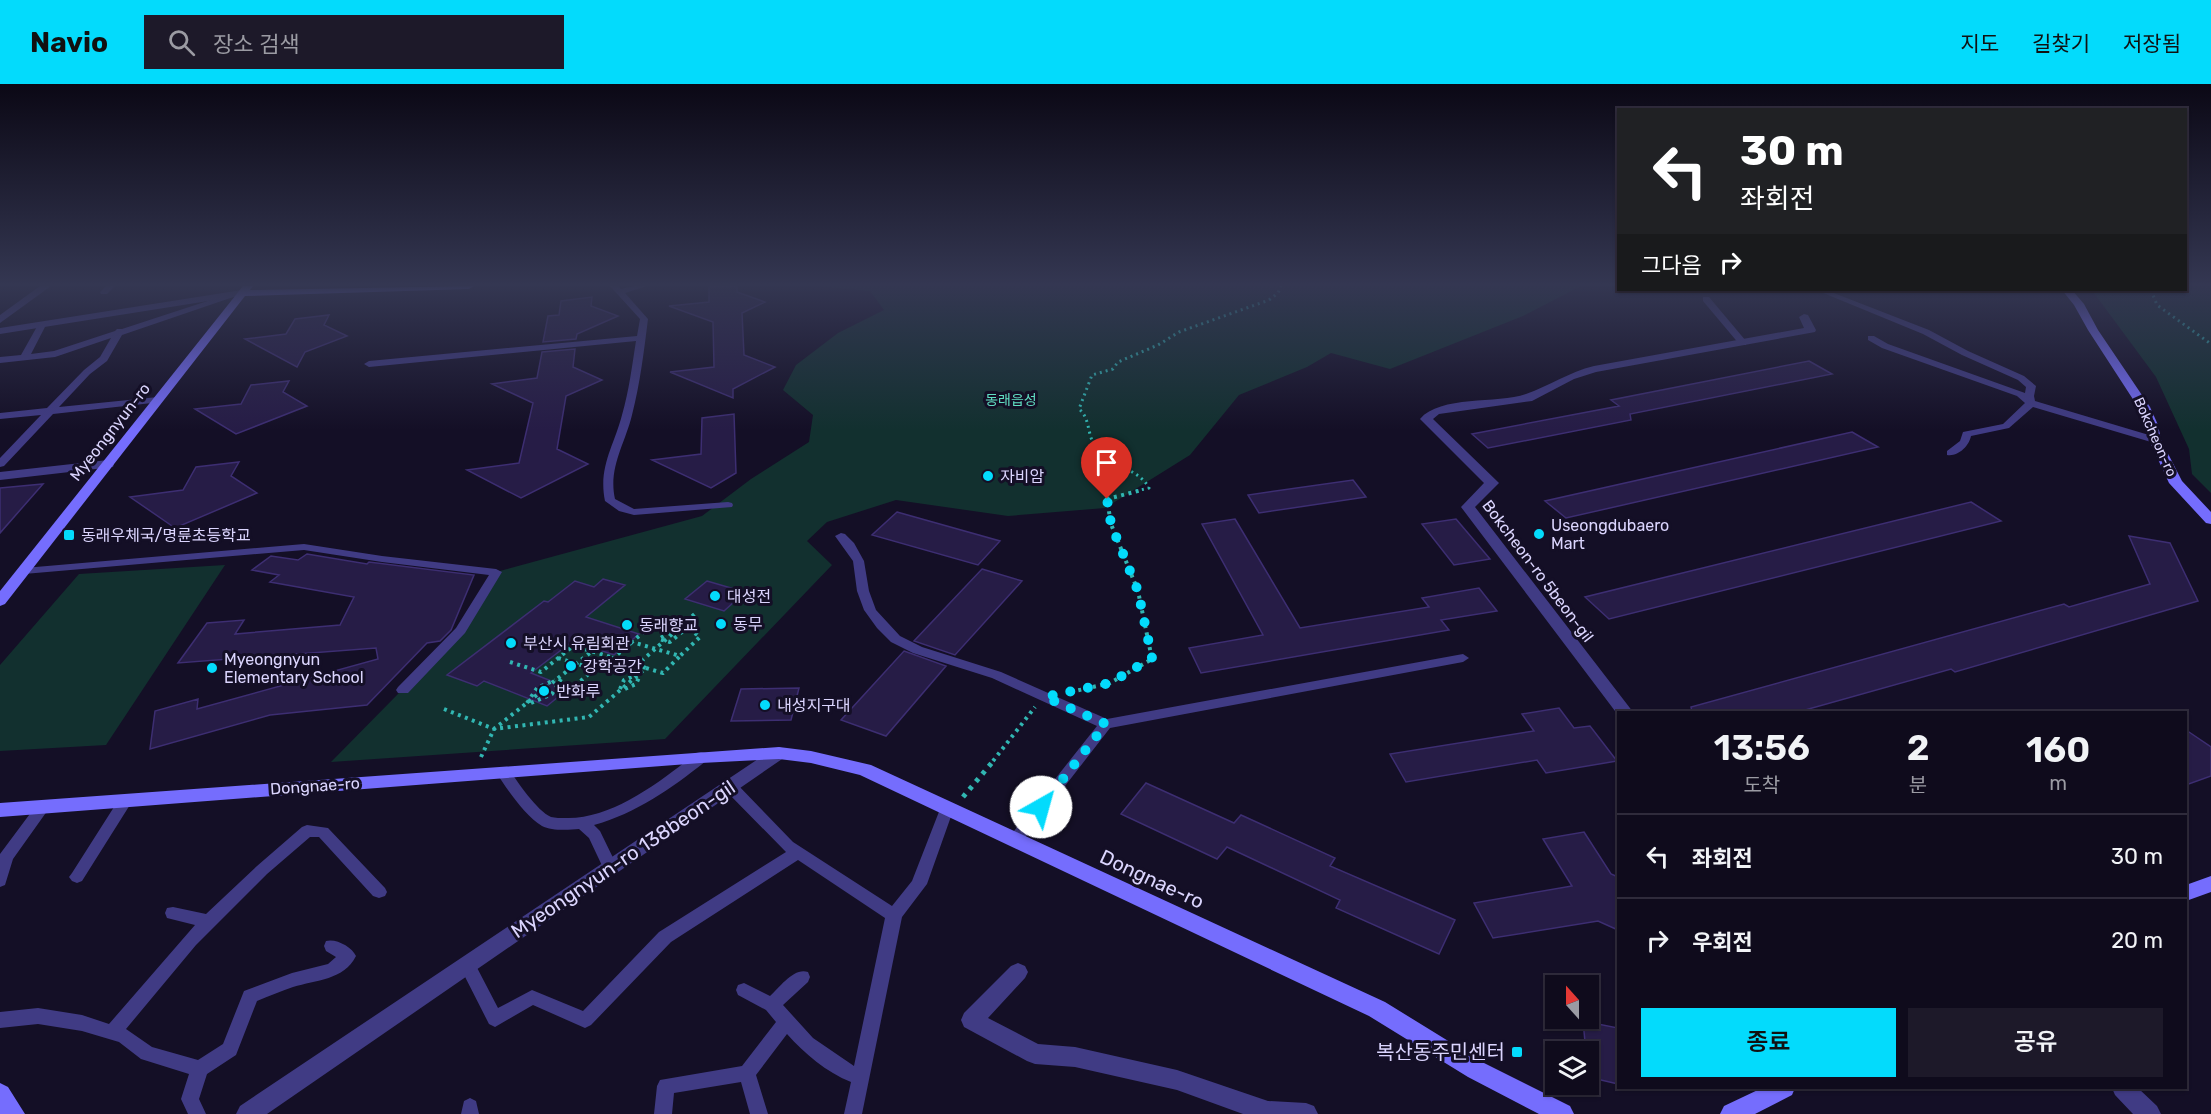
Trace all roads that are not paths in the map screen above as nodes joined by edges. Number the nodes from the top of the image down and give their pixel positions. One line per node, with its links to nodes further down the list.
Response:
1 (37, 334): 13 (lane)
2 (111, 334): 13 (lane)
3 (118, 334): 18 (lane)
4 (210, 334): 16 (main road, Myeongnyun-ro)
5 (642, 334): 11 (lane)
6 (1735, 334): 12 (lane)
7 (1790, 334): 12 (street, Bokcheon-ro 5beon-gil)
8 (1930, 334): 17 (lane)
9 (2096, 334): 20 (main road, Bokcheon-ro)
10 (1871, 338): 17 (lane)
11 (641, 339): 15 (lane); 25 (lane)
12 (1743, 343): 32 (street, Bokcheon-ro 5beon-gil)
13 (24, 358): 14 (lane)
14 (0, 360)
15 (369, 364)
16 (158, 400): 18 (lane); 23 (main road, Myeongnyun-ro)
17 (2031, 403): 20 (lane); 21 (lane)
18 (49, 411): 19 (lane); 22 (lane)
19 (0, 416)
20 (2154, 440): 26 (main road, Bokcheon-ro)
21 (1951, 453)
22 (0, 464)
23 (108, 464): 24 (street); 28 (main road, Myeongnyun-ro)
24 (0, 476)
25 (728, 506)
26 (2211, 520)
27 (842, 536): 33 (lane)
28 (24, 570): 29 (main road, Myeongnyun-ro); 31 (lane)
29 (0, 601)
30 (1463, 658): 33 (lane)
31 (404, 690)
32 (1624, 711)
33 (1106, 724): 43 (lane)
34 (779, 753): 35 (main road, Dongnae-ro); 37 (street, Myeongnyun-ro 138beon-gil); 40 (main road, Dongnae-ro)
35 (701, 757): 36 (main road, Dongnae-ro); 42 (lane)
36 (503, 771): 38 (main road, Dongnae-ro); 42 (lane)
37 (730, 786): 44 (lane); 45 (street, Myeongnyun-ro 138beon-gil)
38 (126, 800): 39 (main road, Dongnae-ro); 46 (lane)
39 (43, 807): 41 (main road, Dongnae-ro); 47 (lane)
40 (947, 808): 43 (main road, Dongnae-ro); 52 (lane)
41 (0, 810)
42 (583, 823): 45 (lane)
43 (1015, 840): 68 (main road, Dongnae-ro)
44 (797, 853): 52 (lane); 55 (lane)
45 (610, 868): 55 (street, Myeongnyun-ro 138beon-gil)
46 (77, 877)
47 (0, 881)
48 (2211, 884): 50 (main road)
49 (379, 892): 53 (lane)
50 (2187, 893)
51 (173, 913): 53 (lane)
52 (894, 915): 65 (lane)
53 (210, 922): 62 (lane)
54 (332, 946): 63 (lane)
55 (467, 965): 70 (street, Myeongnyun-ro 138beon-gil)
56 (1018, 972): 74 (street)
57 (802, 976): 59 (lane)
58 (744, 990): 59 (lane)
59 (772, 1005): 61 (lane)
60 (0, 1020): 62 (lane)
61 (786, 1022): 64 (lane); 65 (lane)
62 (113, 1032): 63 (lane)
63 (200, 1069): 69 (lane)
64 (747, 1073): 71 (lane); 72 (lane)
65 (859, 1077): 73 (lane)
66 (1782, 1089): 76 (main road)
67 (2124, 1089): 77 (street)
68 (1540, 1109): 75 (main road, Dongnae-ro)
69 (197, 1114)
70 (248, 1114)
71 (663, 1114)
72 (759, 1114)
73 (854, 1114)
74 (1306, 1114)
75 (1562, 1114)
76 (1732, 1114)
77 (2149, 1114)

